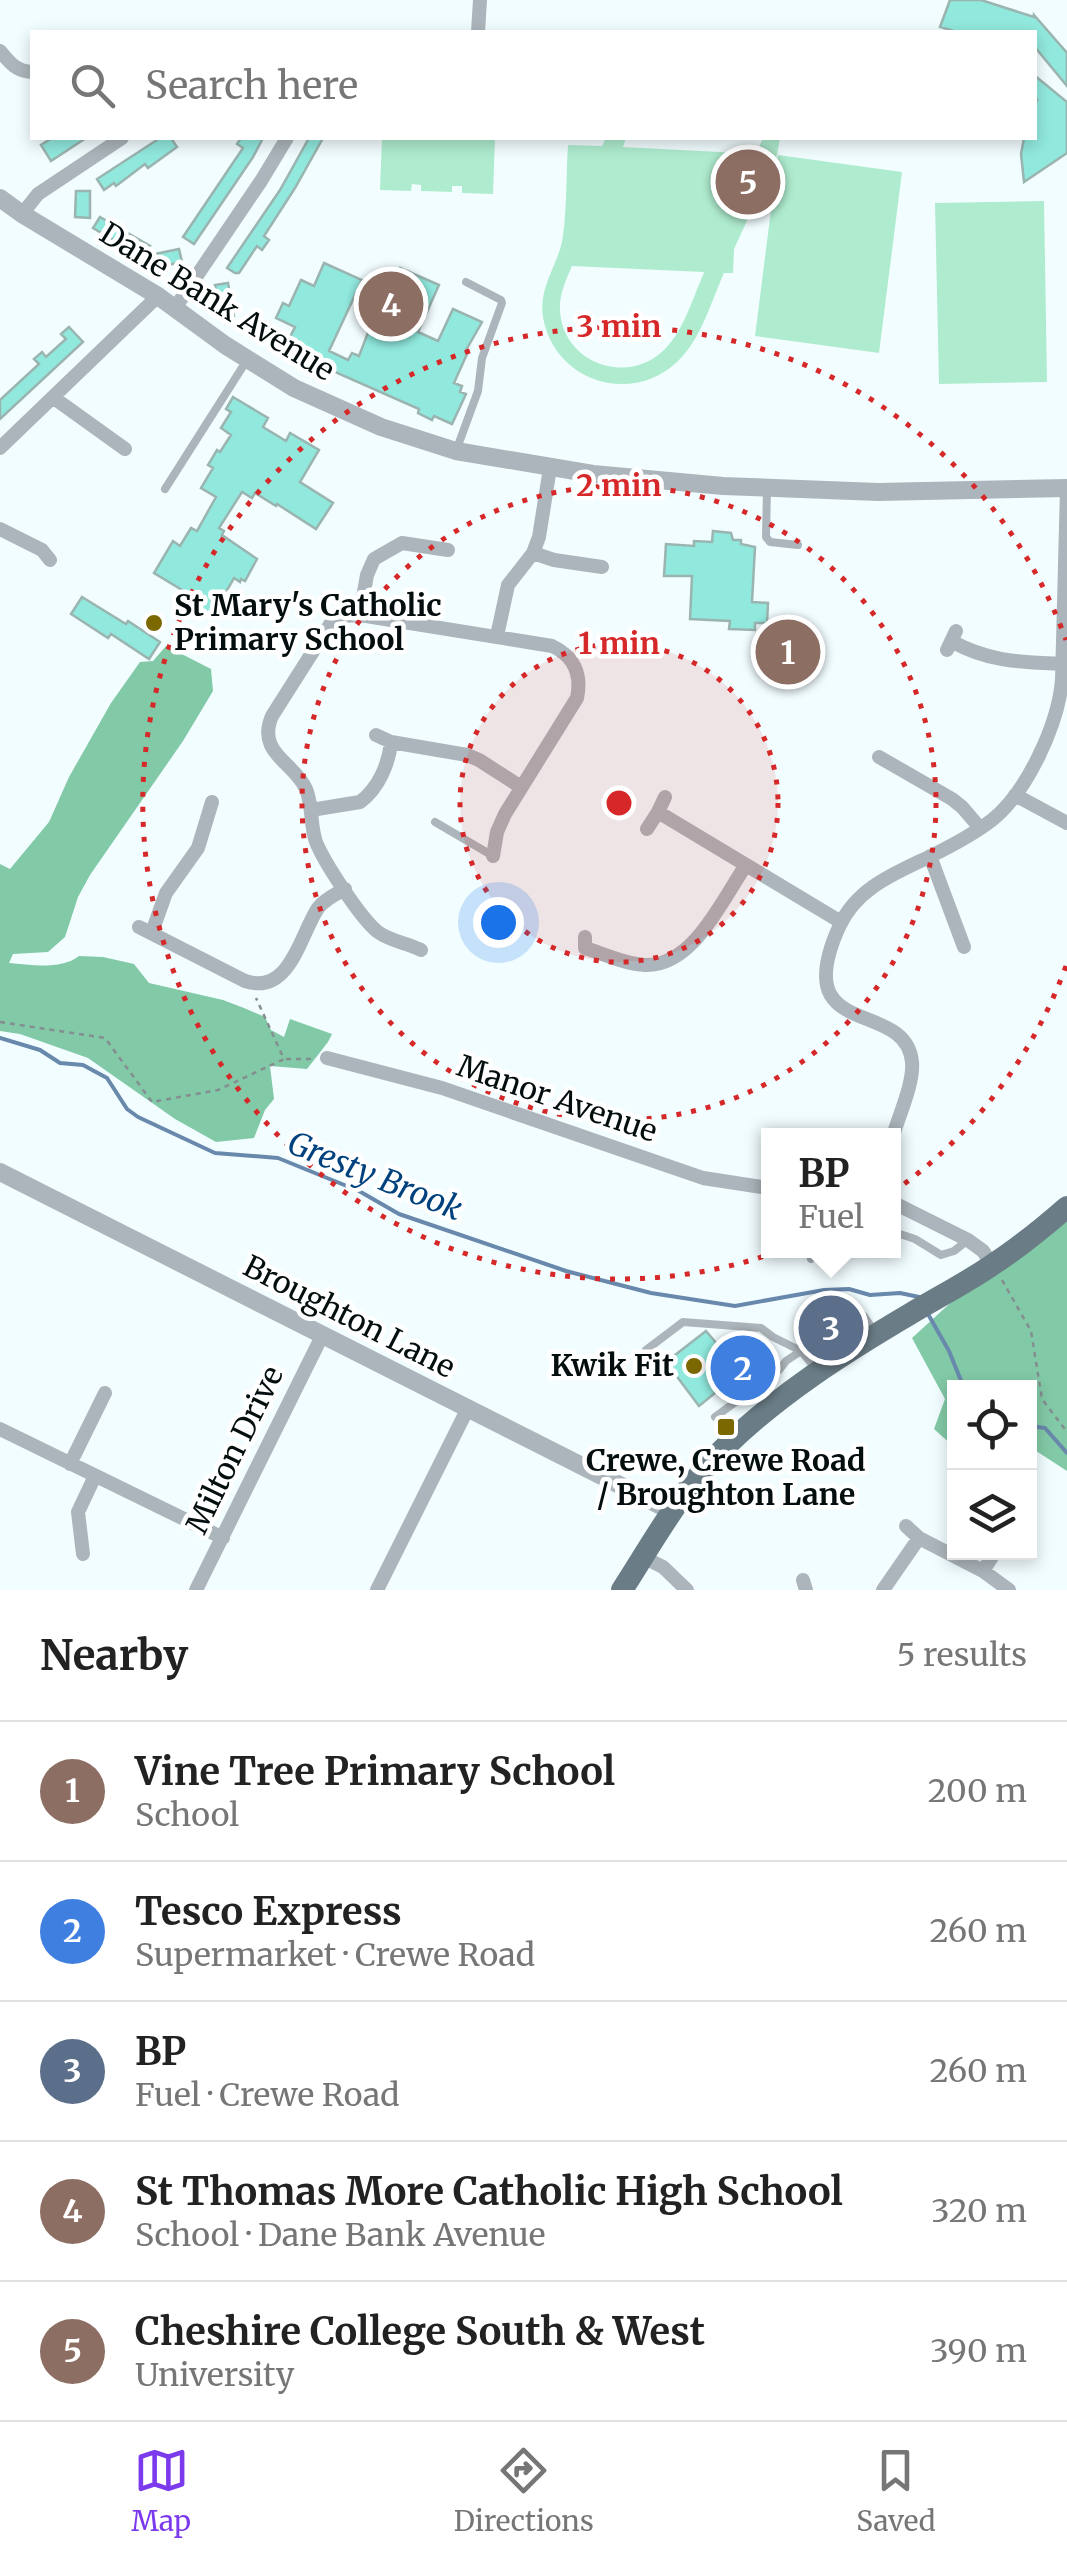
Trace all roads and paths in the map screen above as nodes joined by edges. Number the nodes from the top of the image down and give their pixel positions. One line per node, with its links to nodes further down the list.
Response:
1 (480, 0): 2 (street)
2 (478, 30)
3 (0, 51): 4 (street)
4 (30, 72)
5 (119, 140): 8 (street)
6 (286, 140): 11 (street)
7 (0, 200): 8 (street, Dane Bank Avenue)
8 (22, 214): 10 (street, Dane Bank Avenue)
9 (466, 282): 16 (lane)
10 (158, 296): 11 (street, Dane Bank Avenue); 13 (street)
11 (175, 308): 12 (street, Dane Bank Avenue)
12 (247, 360): 16 (street, Dane Bank Avenue); 20 (lane)
13 (54, 398): 14 (street); 15 (street)
14 (0, 448)
15 (125, 448)
16 (456, 451): 17 (street, Dane Bank Avenue)
17 (550, 468): 18 (street, Dane Bank Avenue); 24 (street)
18 (767, 488): 19 (street, Dane Bank Avenue); 22 (lane)
19 (1067, 488): 30 (street)
20 (165, 489)
21 (0, 529): 25 (street)
22 (798, 545)
23 (448, 550): 27 (street)
24 (533, 553): 26 (street); 28 (street)
25 (50, 560)
26 (602, 567)
27 (360, 614): 28 (street); 38 (street)
28 (497, 636): 34 (street)
29 (951, 640): 30 (street)
30 (1065, 664): 35 (street)
31 (376, 735): 32 (street)
32 (391, 742): 34 (street); 38 (street)
33 (879, 757): 42 (street)
34 (521, 787): 44 (street)
35 (1015, 795): 41 (street); 42 (street)
36 (666, 797): 39 (street)
37 (212, 802): 52 (street)
38 (311, 810): 47 (street)
39 (658, 812): 43 (street); 46 (street)
40 (435, 822): 44 (lane)
41 (1067, 823)
42 (980, 828): 45 (street)
43 (647, 829)
44 (493, 856)
45 (930, 856): 48 (street); 49 (street)
46 (746, 865): 48 (street); 50 (street)
47 (345, 889): 51 (street); 52 (street)
48 (841, 922): 56 (street)
49 (965, 937)
50 (583, 948)
51 (421, 950)
52 (250, 984): 55 (path)
53 (0, 1022): 55 (path)
54 (327, 1058): 55 (path); 58 (street, Manor Avenue)
55 (284, 1059)
56 (895, 1128)
57 (0, 1172): 64 (street, Broughton Lane)
58 (761, 1187)
59 (901, 1206): 62 (street)
60 (1067, 1207): 63 (main road)
61 (901, 1234): 62 (lane)
62 (968, 1240): 63 (street)
63 (992, 1265): 65 (main road); 73 (path)
64 (323, 1334): 70 (street, Broughton Lane); 78 (street, Milton Drive)
65 (876, 1334): 67 (lane); 68 (main road)
66 (646, 1350): 67 (lane)
67 (801, 1351): 68 (lane); 71 (lane)
68 (818, 1372): 76 (main road)
69 (105, 1393): 74 (street)
70 (468, 1408): 76 (street, Broughton Lane); 85 (street)
71 (715, 1417)
72 (0, 1430): 74 (street)
73 (1067, 1432)
74 (70, 1464): 75 (street)
75 (95, 1476): 78 (street); 80 (street)
76 (673, 1512): 81 (main road)
77 (906, 1526): 79 (street)
78 (222, 1538): 84 (street, Milton Drive)
79 (920, 1538): 83 (street); 88 (street)
80 (85, 1547)
81 (643, 1557): 86 (main road); 87 (street)
82 (989, 1560): 83 (street)
83 (983, 1571): 89 (street)
84 (196, 1590)
85 (378, 1590)
86 (622, 1590)
87 (687, 1590)
88 (883, 1590)
89 (1009, 1590)

